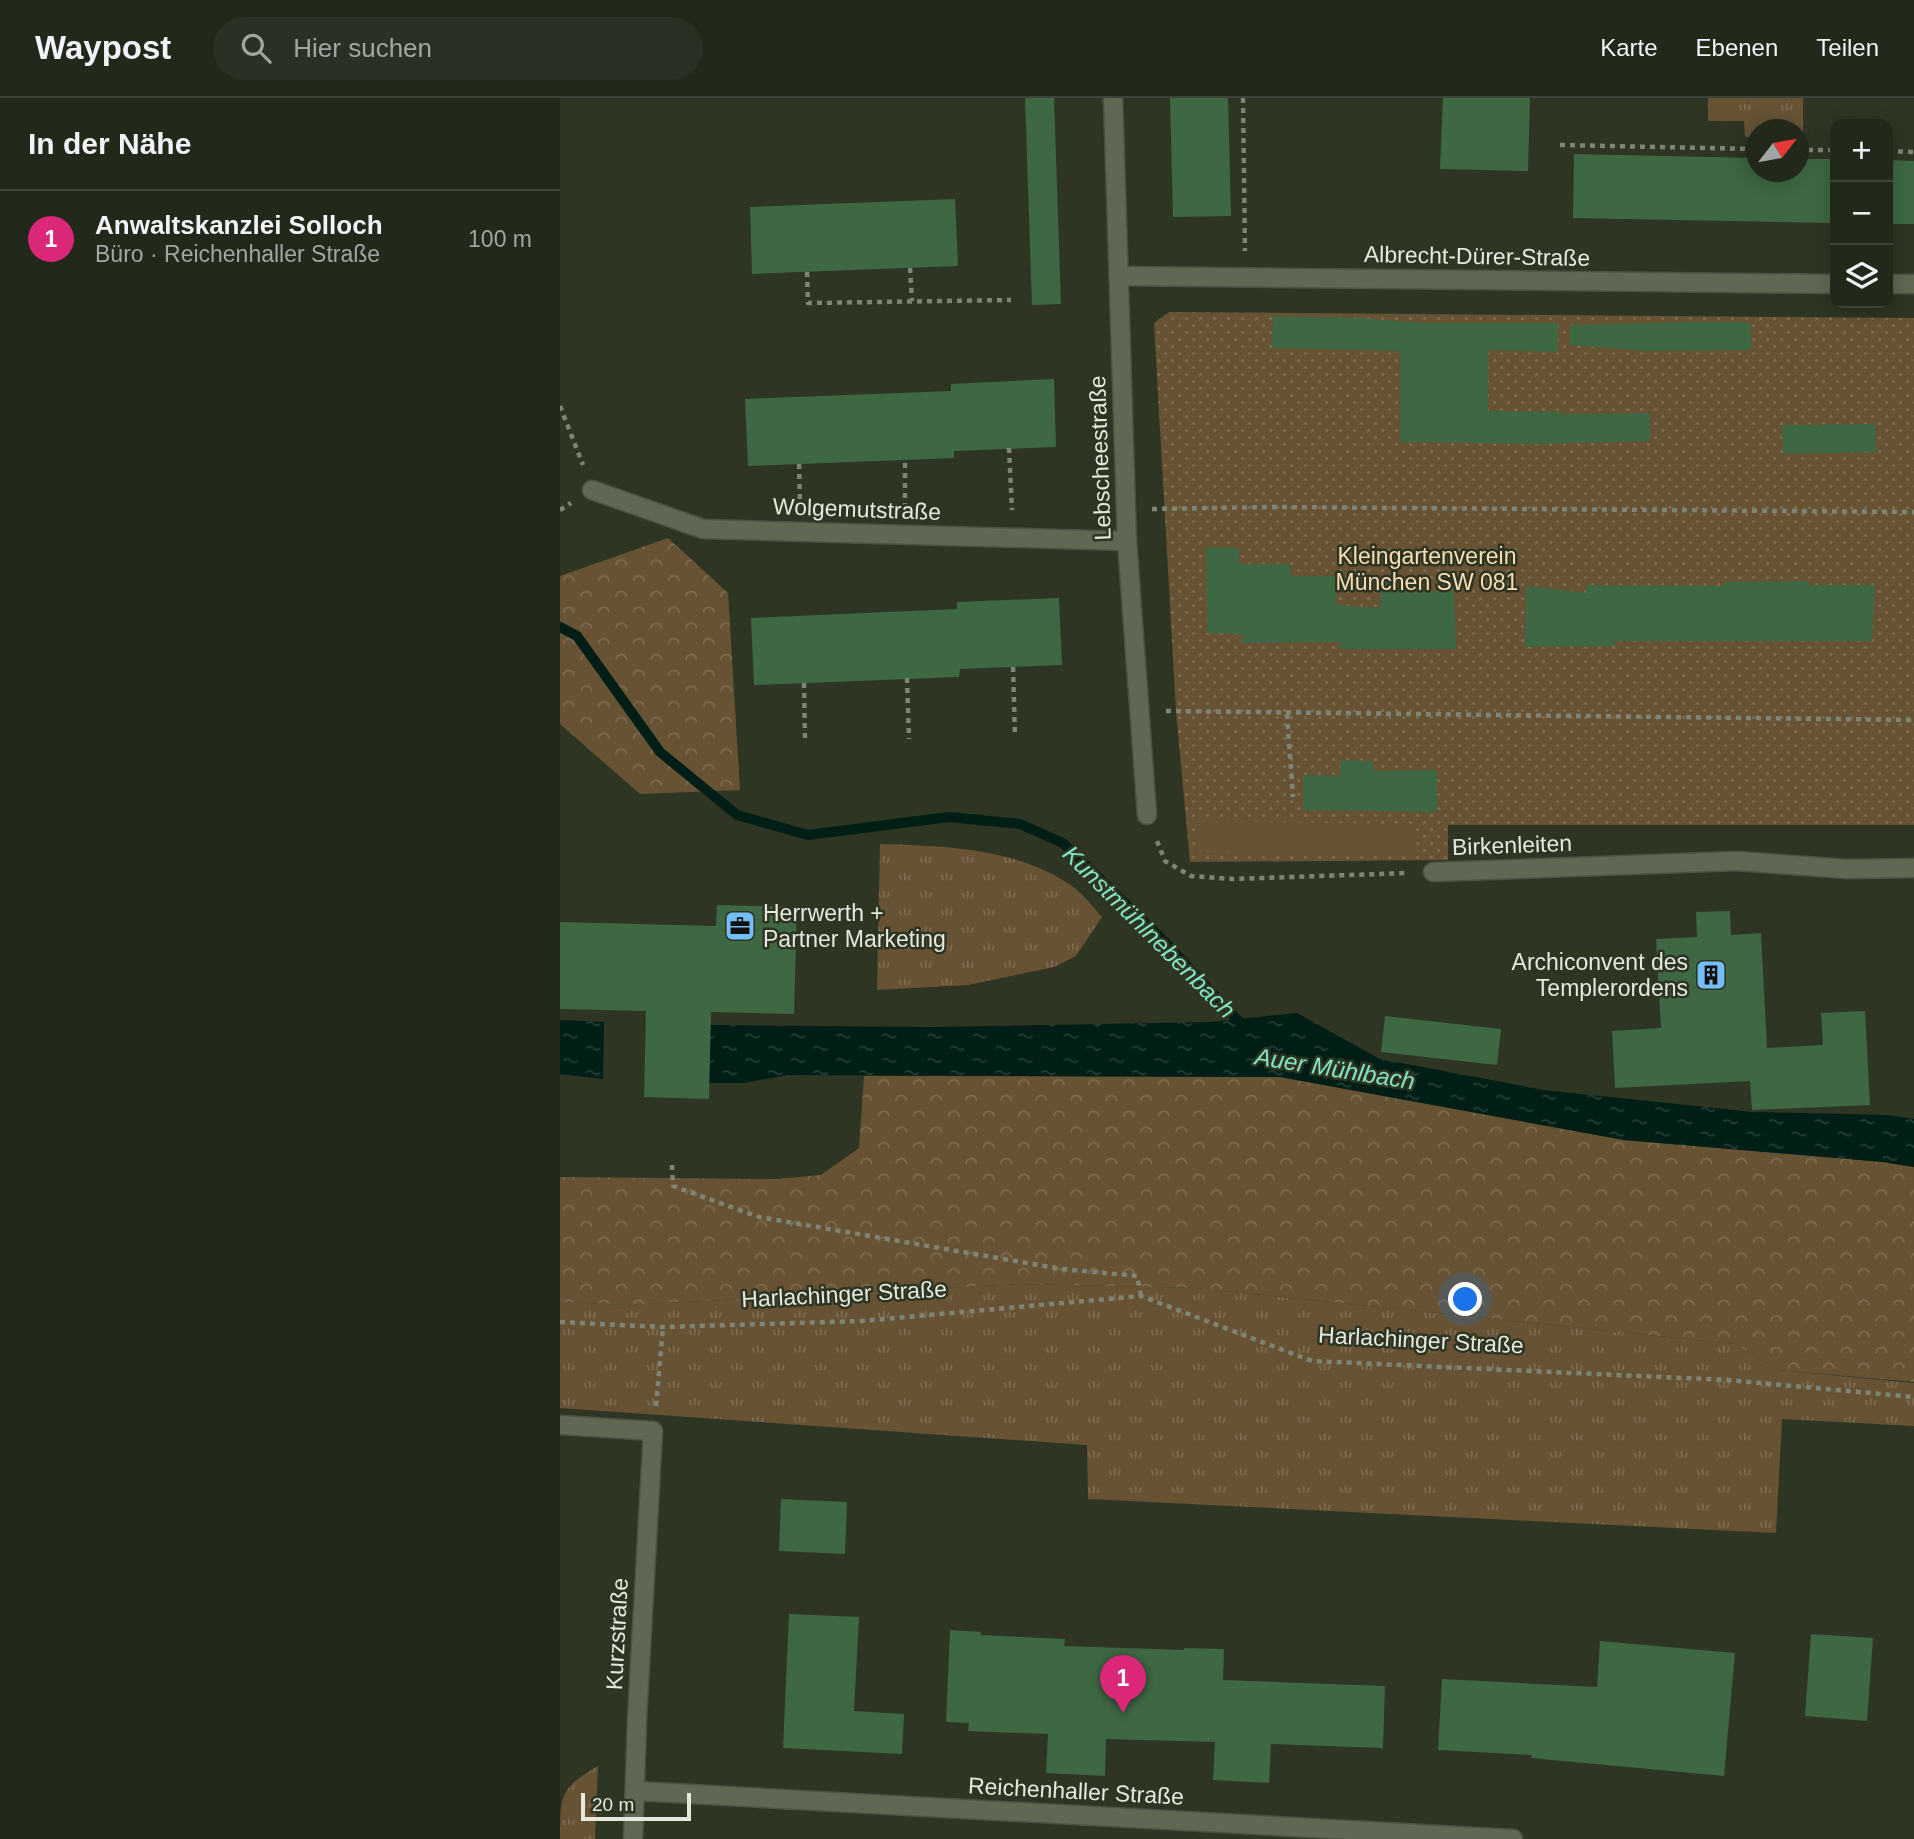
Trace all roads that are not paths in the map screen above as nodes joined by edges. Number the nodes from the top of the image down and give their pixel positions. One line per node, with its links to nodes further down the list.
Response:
1 (1113, 98): 2 (street, Lebscheestraße)
2 (1119, 276): 3 (street, Albrecht-Dürer-Straße); 7 (street, Lebscheestraße)
3 (1830, 284)
4 (1893, 284): 5 (street)
5 (1914, 284)
6 (592, 490): 7 (street, Wolgemutstraße)
7 (1127, 541): 8 (street, Lebscheestraße)
8 (1147, 815)
9 (1914, 868): 10 (street, Birkenleiten)
10 (1433, 872)
11 (560, 1425): 12 (street, Kurzstraße)
12 (636, 1791): 13 (street, Kurzstraße); 14 (street, Reichenhaller Straße)
13 (633, 1839)
14 (1513, 1839)

